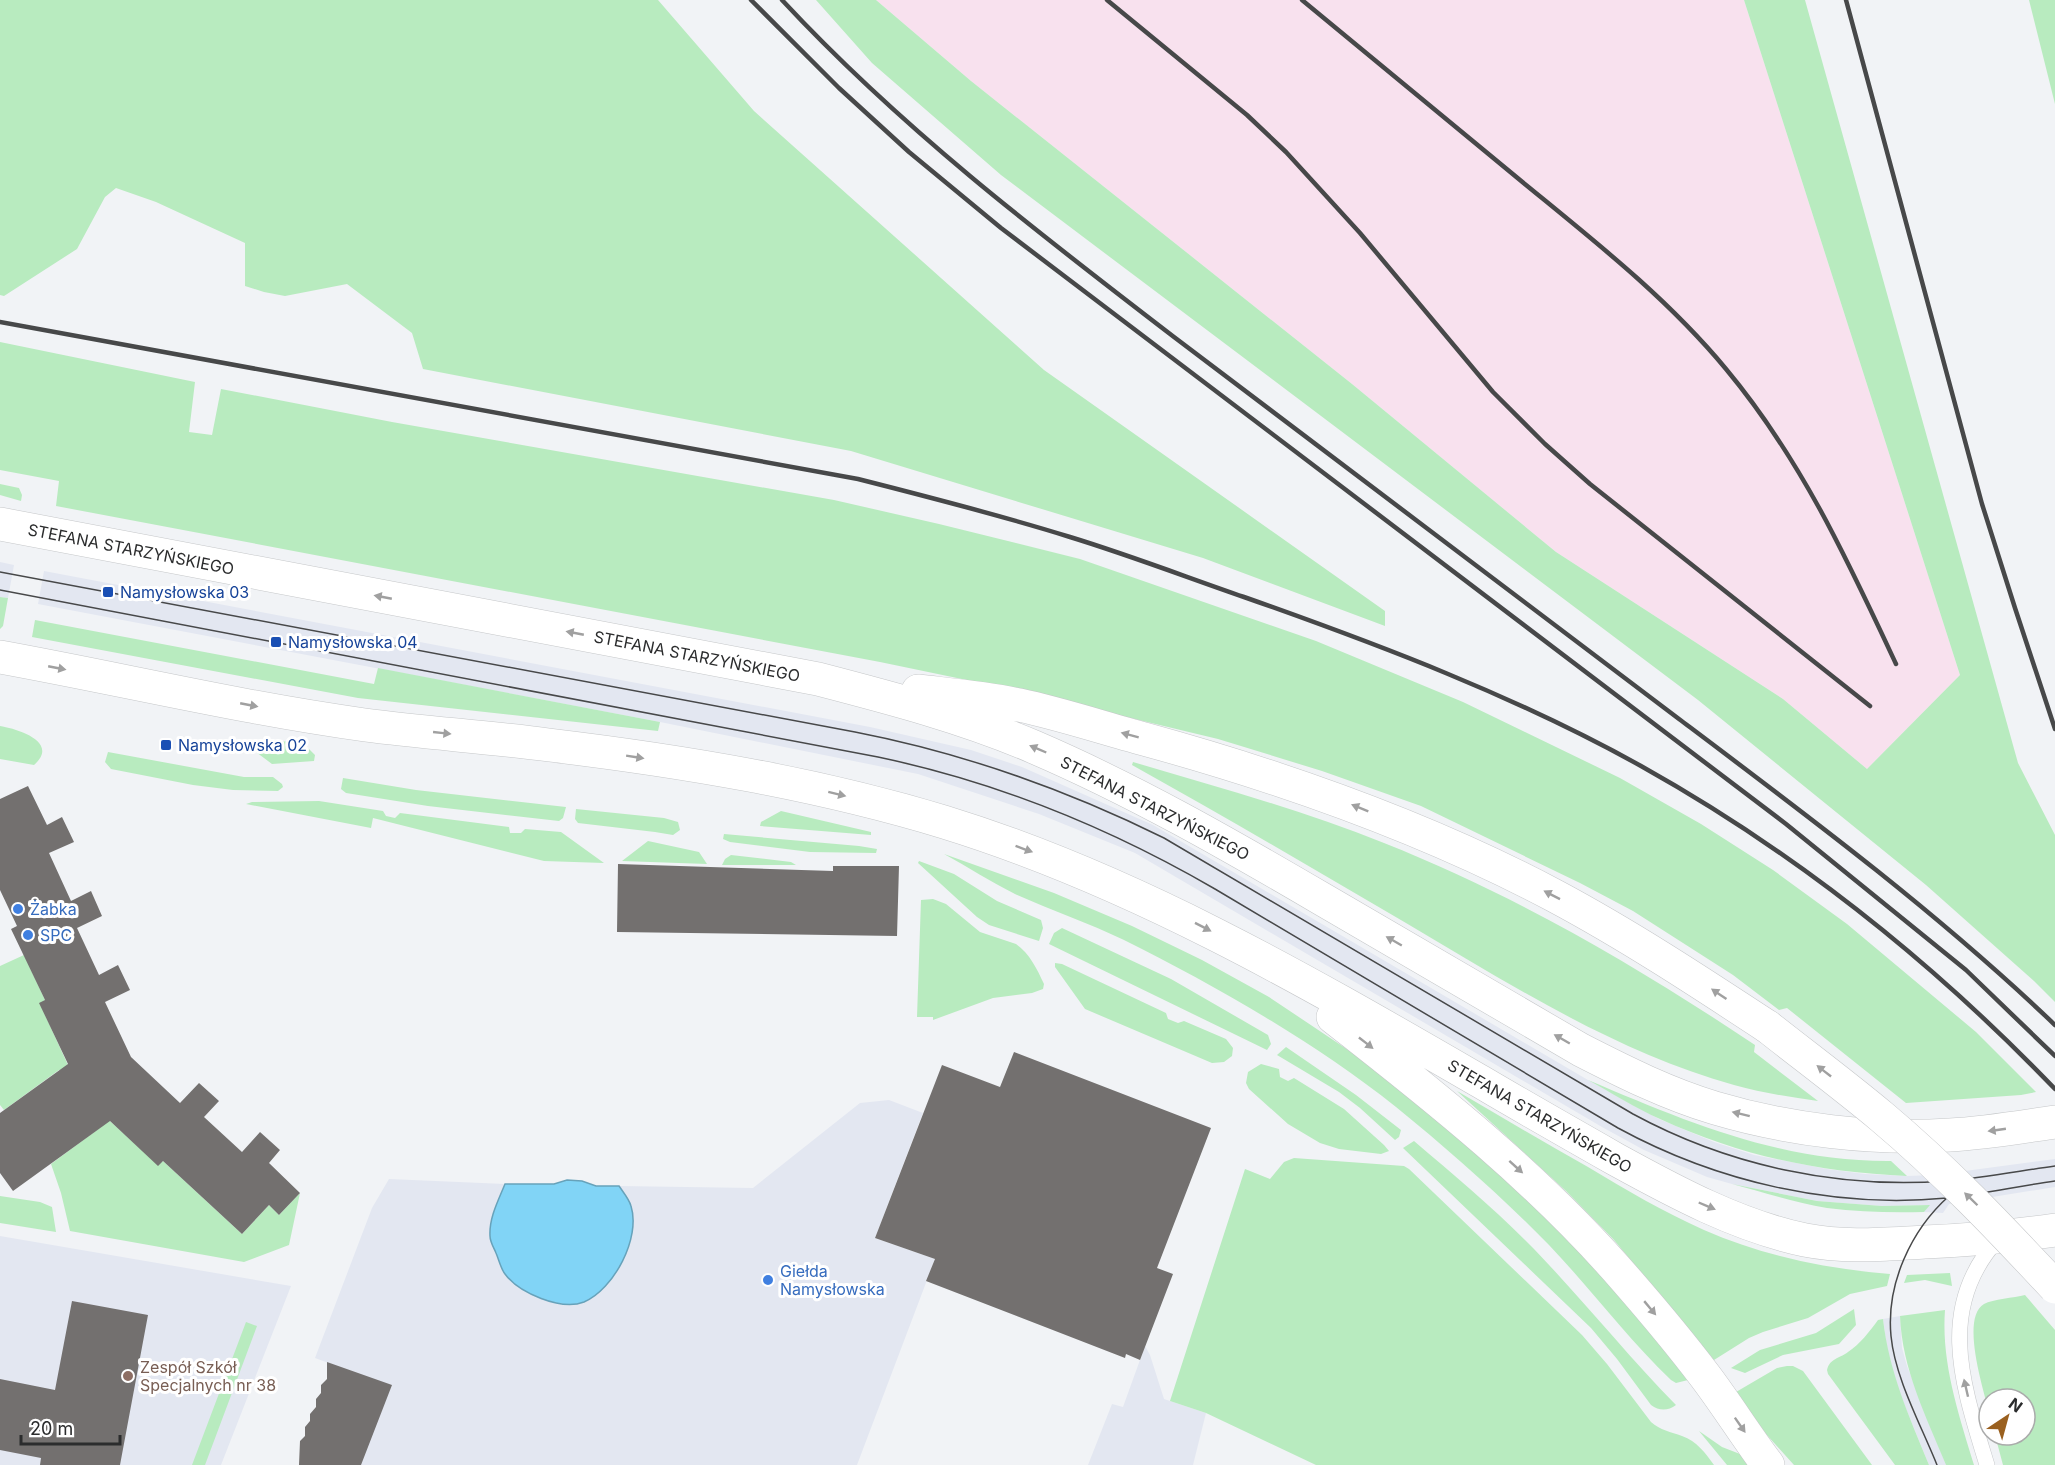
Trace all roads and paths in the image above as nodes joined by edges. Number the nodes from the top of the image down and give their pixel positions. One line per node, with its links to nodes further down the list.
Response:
1 (0, 524): 3 (main road, STEFANA STARZYŃSKIEGO, one-way to 1)
2 (0, 657): 4 (main road, STEFANA STARZYŃSKIEGO, one-way to 4)
3 (818, 679): 5 (main road, STEFANA STARZYŃSKIEGO, one-way to 3); 8 (main road, one-way to 3, bridge)
4 (1254, 955): 7 (main road, STEFANA STARZYŃSKIEGO, one-way to 7); 9 (main road, one-way to 9)
5 (2055, 1122)
6 (2055, 1230): 7 (main road, STEFANA STARZYŃSKIEGO)
7 (1999, 1238): 10 (lane, one-way to 7)
8 (2055, 1287)
9 (1768, 1465)
10 (1987, 1465)

